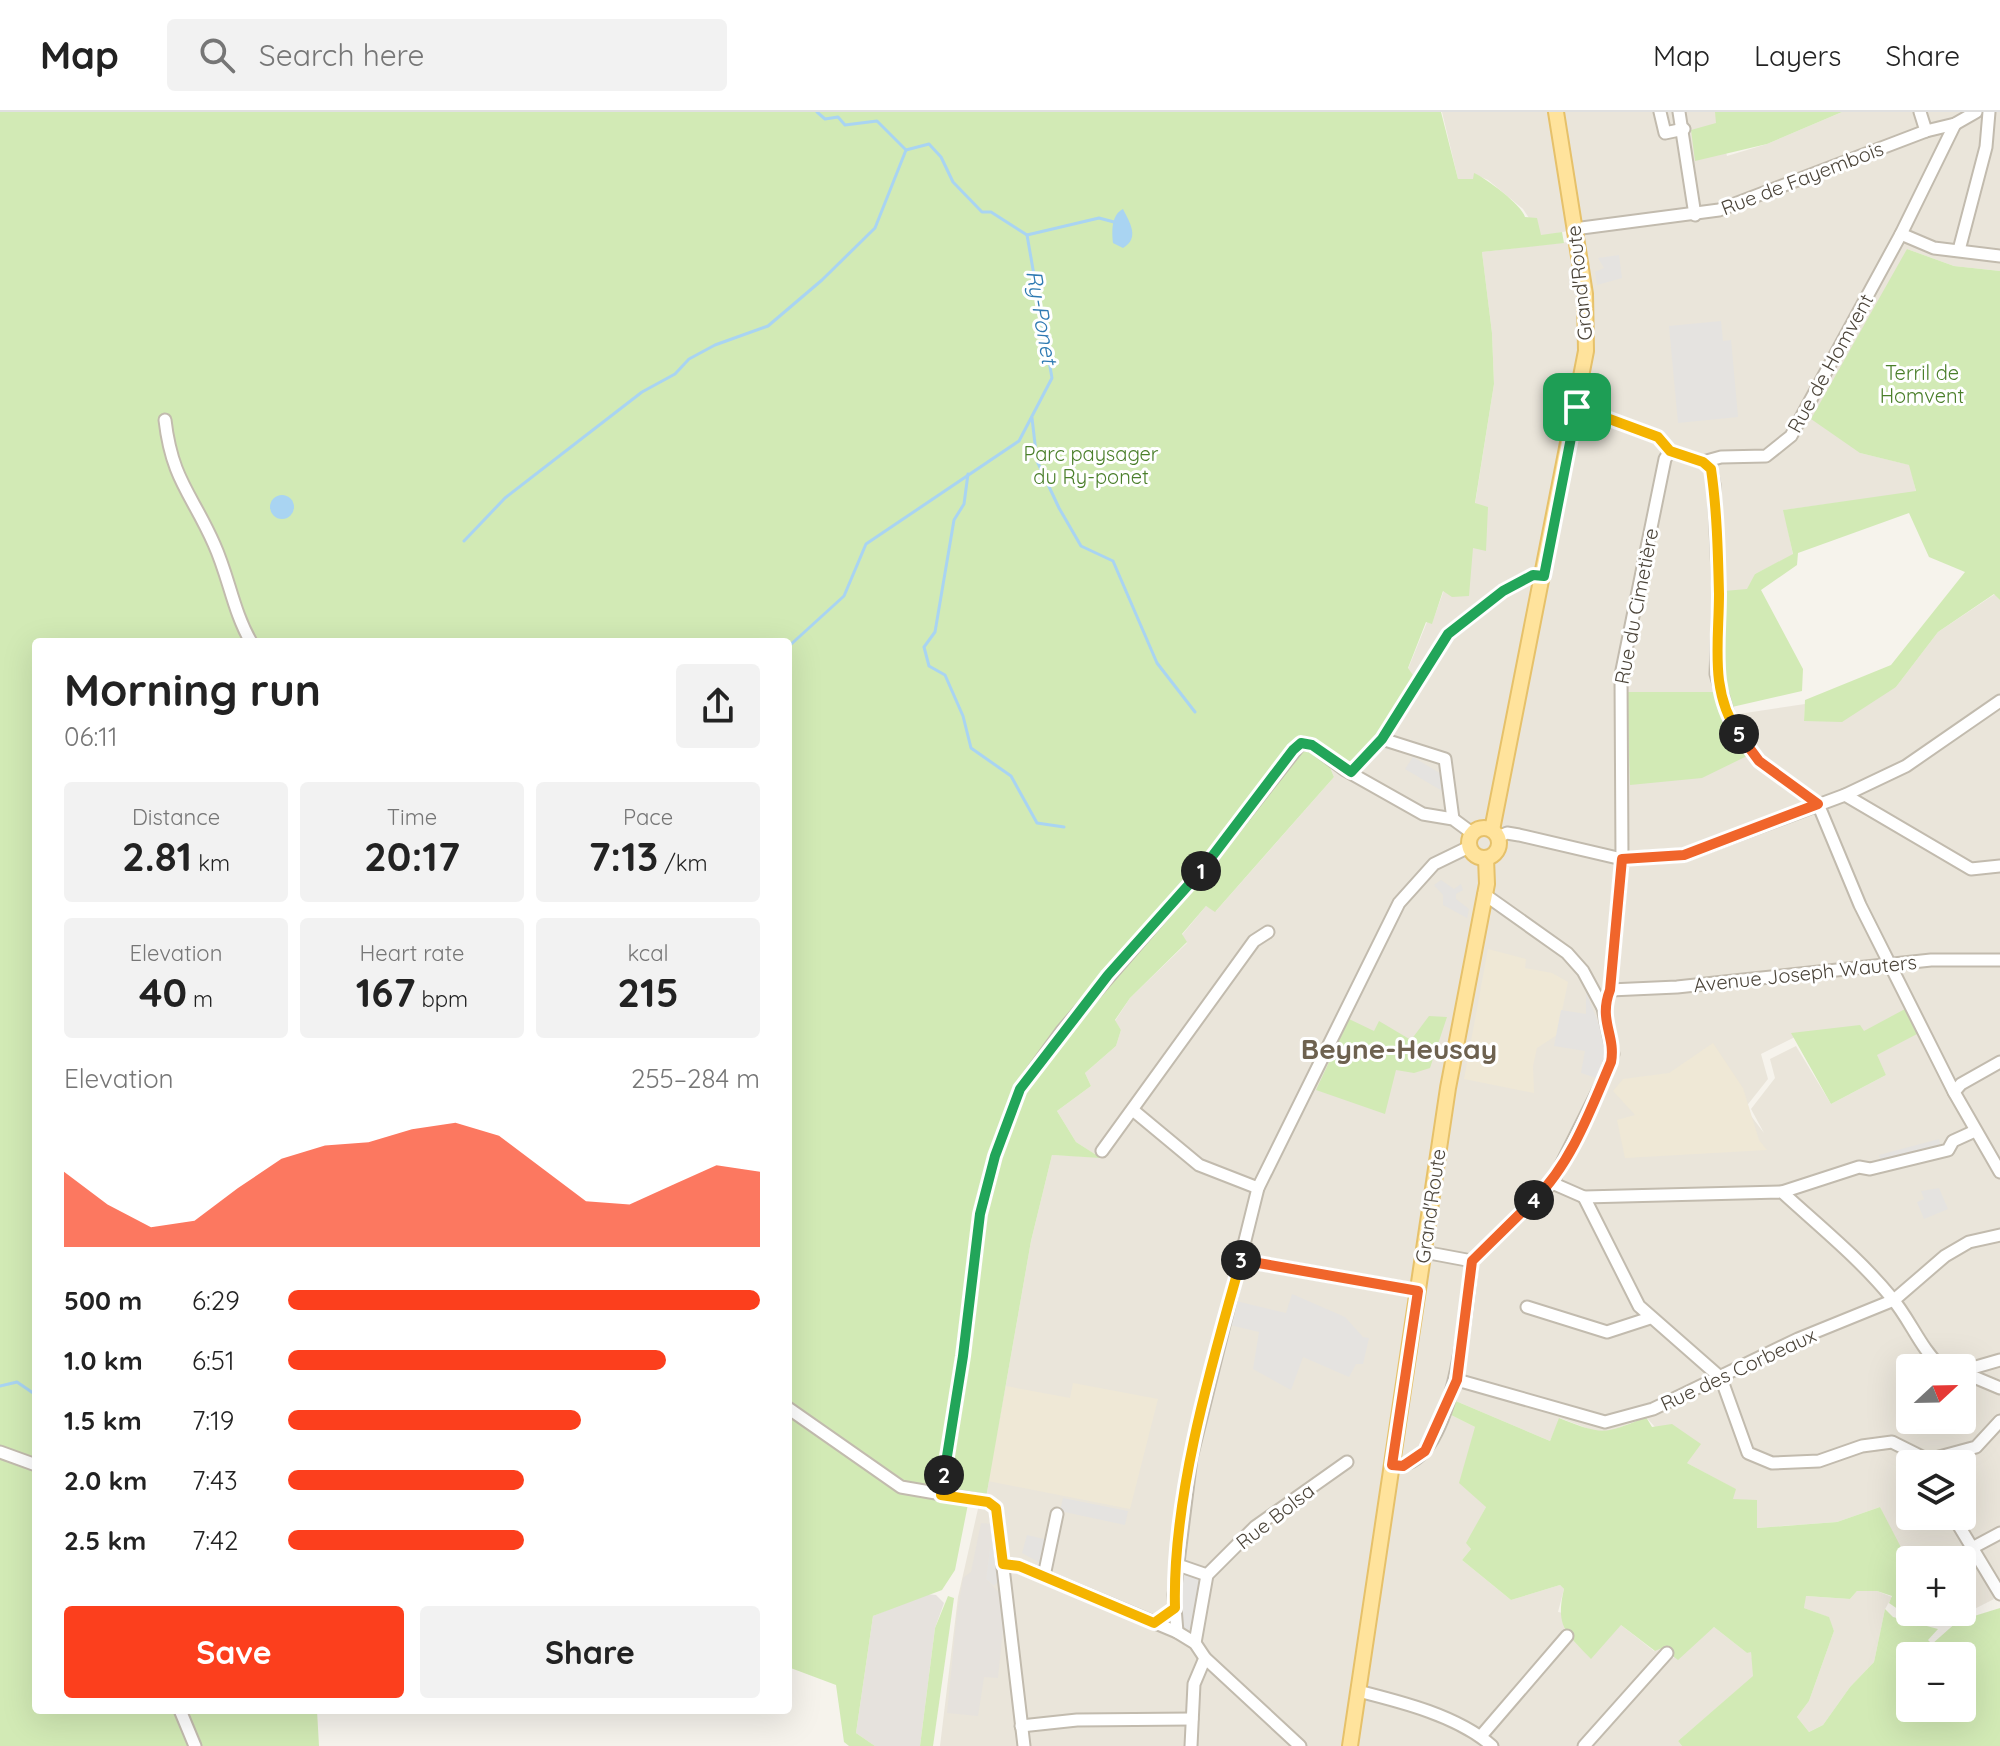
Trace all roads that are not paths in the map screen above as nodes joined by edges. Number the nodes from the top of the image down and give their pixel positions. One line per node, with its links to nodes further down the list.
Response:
1 (1556, 112): 11 (main road, Grand'Route)
2 (1660, 112): 8 (street)
3 (1679, 112): 8 (street)
4 (1920, 112): 9 (street)
5 (1976, 112): 7 (street, Rue de Fayembois)
6 (1989, 112): 13 (street)
7 (1955, 124): 9 (street, Rue de Fayembois); 12 (street, Rue de Homvent)
8 (1684, 129): 10 (street)
9 (1926, 131): 10 (street, Rue de Fayembois)
10 (1695, 215): 11 (street, Rue de Fayembois)
11 (1574, 229): 15 (main road, Grand'Route)
12 (1901, 234): 13 (street); 18 (street, Rue de Homvent)
13 (1959, 250): 14 (street)
14 (2000, 256)
15 (1577, 407): 17 (street, Rue de Homvent); 19 (main road, Grand'Route)
16 (165, 420): 20 (street)
17 (1670, 451): 18 (street, Rue de Homvent); 29 (street, Rue du Cimetière)
18 (1703, 462): 25 (street)
19 (1544, 576): 22 (street); 27 (main road, Grand'Route)
20 (249, 638)
21 (2000, 701): 24 (street)
22 (1382, 739): 23 (street); 26 (street)
23 (1351, 772): 26 (street); 70 (street)
24 (1845, 795): 25 (street); 30 (street)
25 (1818, 804): 29 (street); 34 (street)
26 (1453, 819): 27 (street)
27 (1489, 832): 28 (main road, Grand'Route); 28 (main road); 29 (street); 44 (street)
28 (1486, 858): 31 (main road, Grand'Route)
29 (1622, 859): 35 (street, Rue du Cimetière)
30 (2000, 866)
31 (1484, 894): 36 (street); 48 (main road, Grand'Route)
32 (1268, 932): 39 (street)
33 (2000, 960): 34 (street, Avenue Joseph Wauters)
34 (1890, 966): 35 (street, Avenue Joseph Wauters); 38 (street)
35 (1610, 990): 36 (street, Rue du Cimetière)
36 (1603, 1008): 43 (street)
37 (2000, 1062): 38 (street)
38 (1954, 1092): 40 (street)
39 (1134, 1111): 41 (street); 44 (street)
40 (1975, 1131): 42 (street); 45 (street)
41 (1102, 1151)
42 (2000, 1172)
43 (1552, 1183): 46 (street); 50 (street)
44 (1258, 1188): 49 (street)
45 (1782, 1192): 46 (street); 52 (street)
46 (1584, 1197): 54 (street)
47 (2000, 1235): 52 (street, Rue des Corbeaux)
48 (1424, 1252): 50 (street); 51 (main road, Grand'Route)
49 (1241, 1260): 51 (street); 76 (street)
50 (1472, 1261): 60 (street)
51 (1418, 1291): 69 (main road, Grand'Route)
52 (1894, 1300): 55 (street); 59 (street, Rue des Corbeaux)
53 (1527, 1307): 54 (street)
54 (1650, 1318): 59 (street)
55 (1928, 1354)
56 (2000, 1360): 57 (street)
57 (1976, 1367)
58 (1976, 1377): 61 (street)
59 (1721, 1378): 60 (street, Rue des Corbeaux); 64 (street)
60 (1457, 1380): 69 (street)
61 (2000, 1388)
62 (792, 1411): 70 (street)
63 (2000, 1421): 65 (street)
64 (1907, 1450)
65 (1967, 1450)
66 (0, 1452): 68 (street)
67 (1347, 1462): 77 (street, Rue Bolsa)
68 (32, 1464)
69 (1392, 1465): 87 (main road, Grand'Route)
70 (941, 1495): 75 (street)
71 (1057, 1514): 78 (street)
72 (2000, 1533): 73 (street)
73 (1976, 1546)
74 (1976, 1555): 79 (street)
75 (1003, 1564): 78 (street); 90 (street)
76 (1178, 1565): 77 (street); 80 (street)
77 (1207, 1575): 84 (street)
78 (1044, 1576): 81 (street)
79 (2000, 1594)
80 (1175, 1608): 81 (street); 82 (street)
81 (1154, 1623): 82 (street)
82 (1177, 1632): 84 (street)
83 (1567, 1636): 91 (street)
84 (1195, 1643): 86 (street)
85 (1667, 1653): 98 (street)
86 (1205, 1658): 89 (street); 95 (street)
87 (1358, 1691): 91 (street); 96 (main road, Grand'Route)
88 (182, 1714): 92 (street)
89 (1192, 1719): 90 (street); 94 (street)
90 (1021, 1726): 93 (street)
91 (1481, 1736): 97 (street)
92 (195, 1746)
93 (1024, 1746)
94 (1191, 1746)
95 (1300, 1746)
96 (1350, 1746)
97 (1492, 1746)
98 (1584, 1746)

